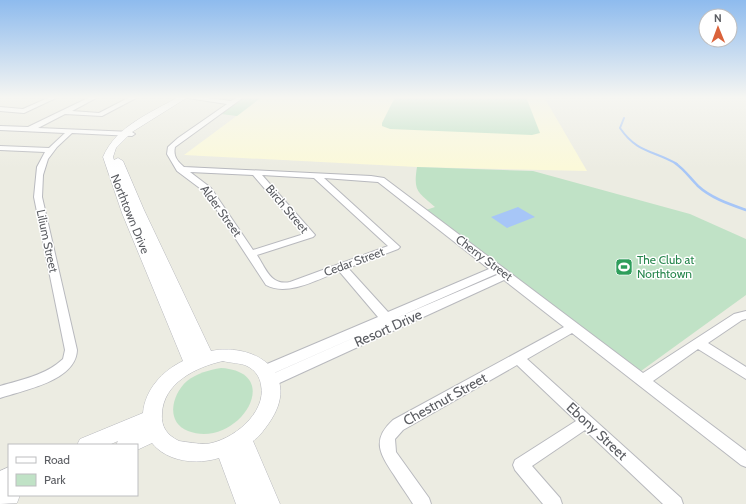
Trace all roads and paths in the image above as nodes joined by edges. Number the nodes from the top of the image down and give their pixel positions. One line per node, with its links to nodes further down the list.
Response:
1 (46, 121): 5 (street)
2 (150, 121): 7 (street, Northtown Drive)
3 (207, 121): 10 (street)
4 (0, 128): 5 (street)
5 (30, 129): 6 (street)
6 (71, 131): 7 (street); 9 (street, Lilium Street)
7 (128, 134): 24 (street, Northtown Drive)
8 (1, 150): 9 (street)
9 (50, 150): 28 (street, Lilium Street)
10 (180, 169): 11 (street, Cherry Street); 14 (street, Alder Street)
11 (212, 170): 12 (street, Cherry Street); 14 (street)
12 (256, 173): 13 (street, Cherry Street); 15 (street, Birch Street)
13 (318, 176): 16 (street, Cedar Street); 17 (street, Cherry Street)
14 (199, 181): 15 (street, Alder Street)
15 (251, 254): 18 (street, Alder Street)
16 (340, 267): 18 (street, Cedar Street); 20 (street)
17 (502, 272): 20 (street, Resort Drive); 21 (street, Cherry Street)
18 (281, 286)
19 (746, 315): 22 (street)
20 (389, 322): 26 (street, Resort Drive)
21 (574, 327): 23 (street, Chestnut Street); 27 (street, Cherry Street)
22 (698, 343): 25 (street); 27 (street)
23 (518, 358): 29 (street, Ebony Street); 37 (street, Chestnut Street)
24 (199, 361): 26 (street); 30 (street)
25 (746, 374)
26 (267, 376): 31 (street)
27 (643, 380): 34 (street, Cherry Street)
28 (0, 392)
29 (586, 422): 38 (street); 39 (street, Ebony Street)
30 (154, 425): 31 (street); 32 (street); 33 (street)
31 (234, 443): 35 (street); 36 (street)
32 (90, 444)
33 (127, 444)
34 (746, 460)
35 (247, 504)
36 (269, 504)
37 (423, 504)
38 (554, 504)
39 (675, 504)

